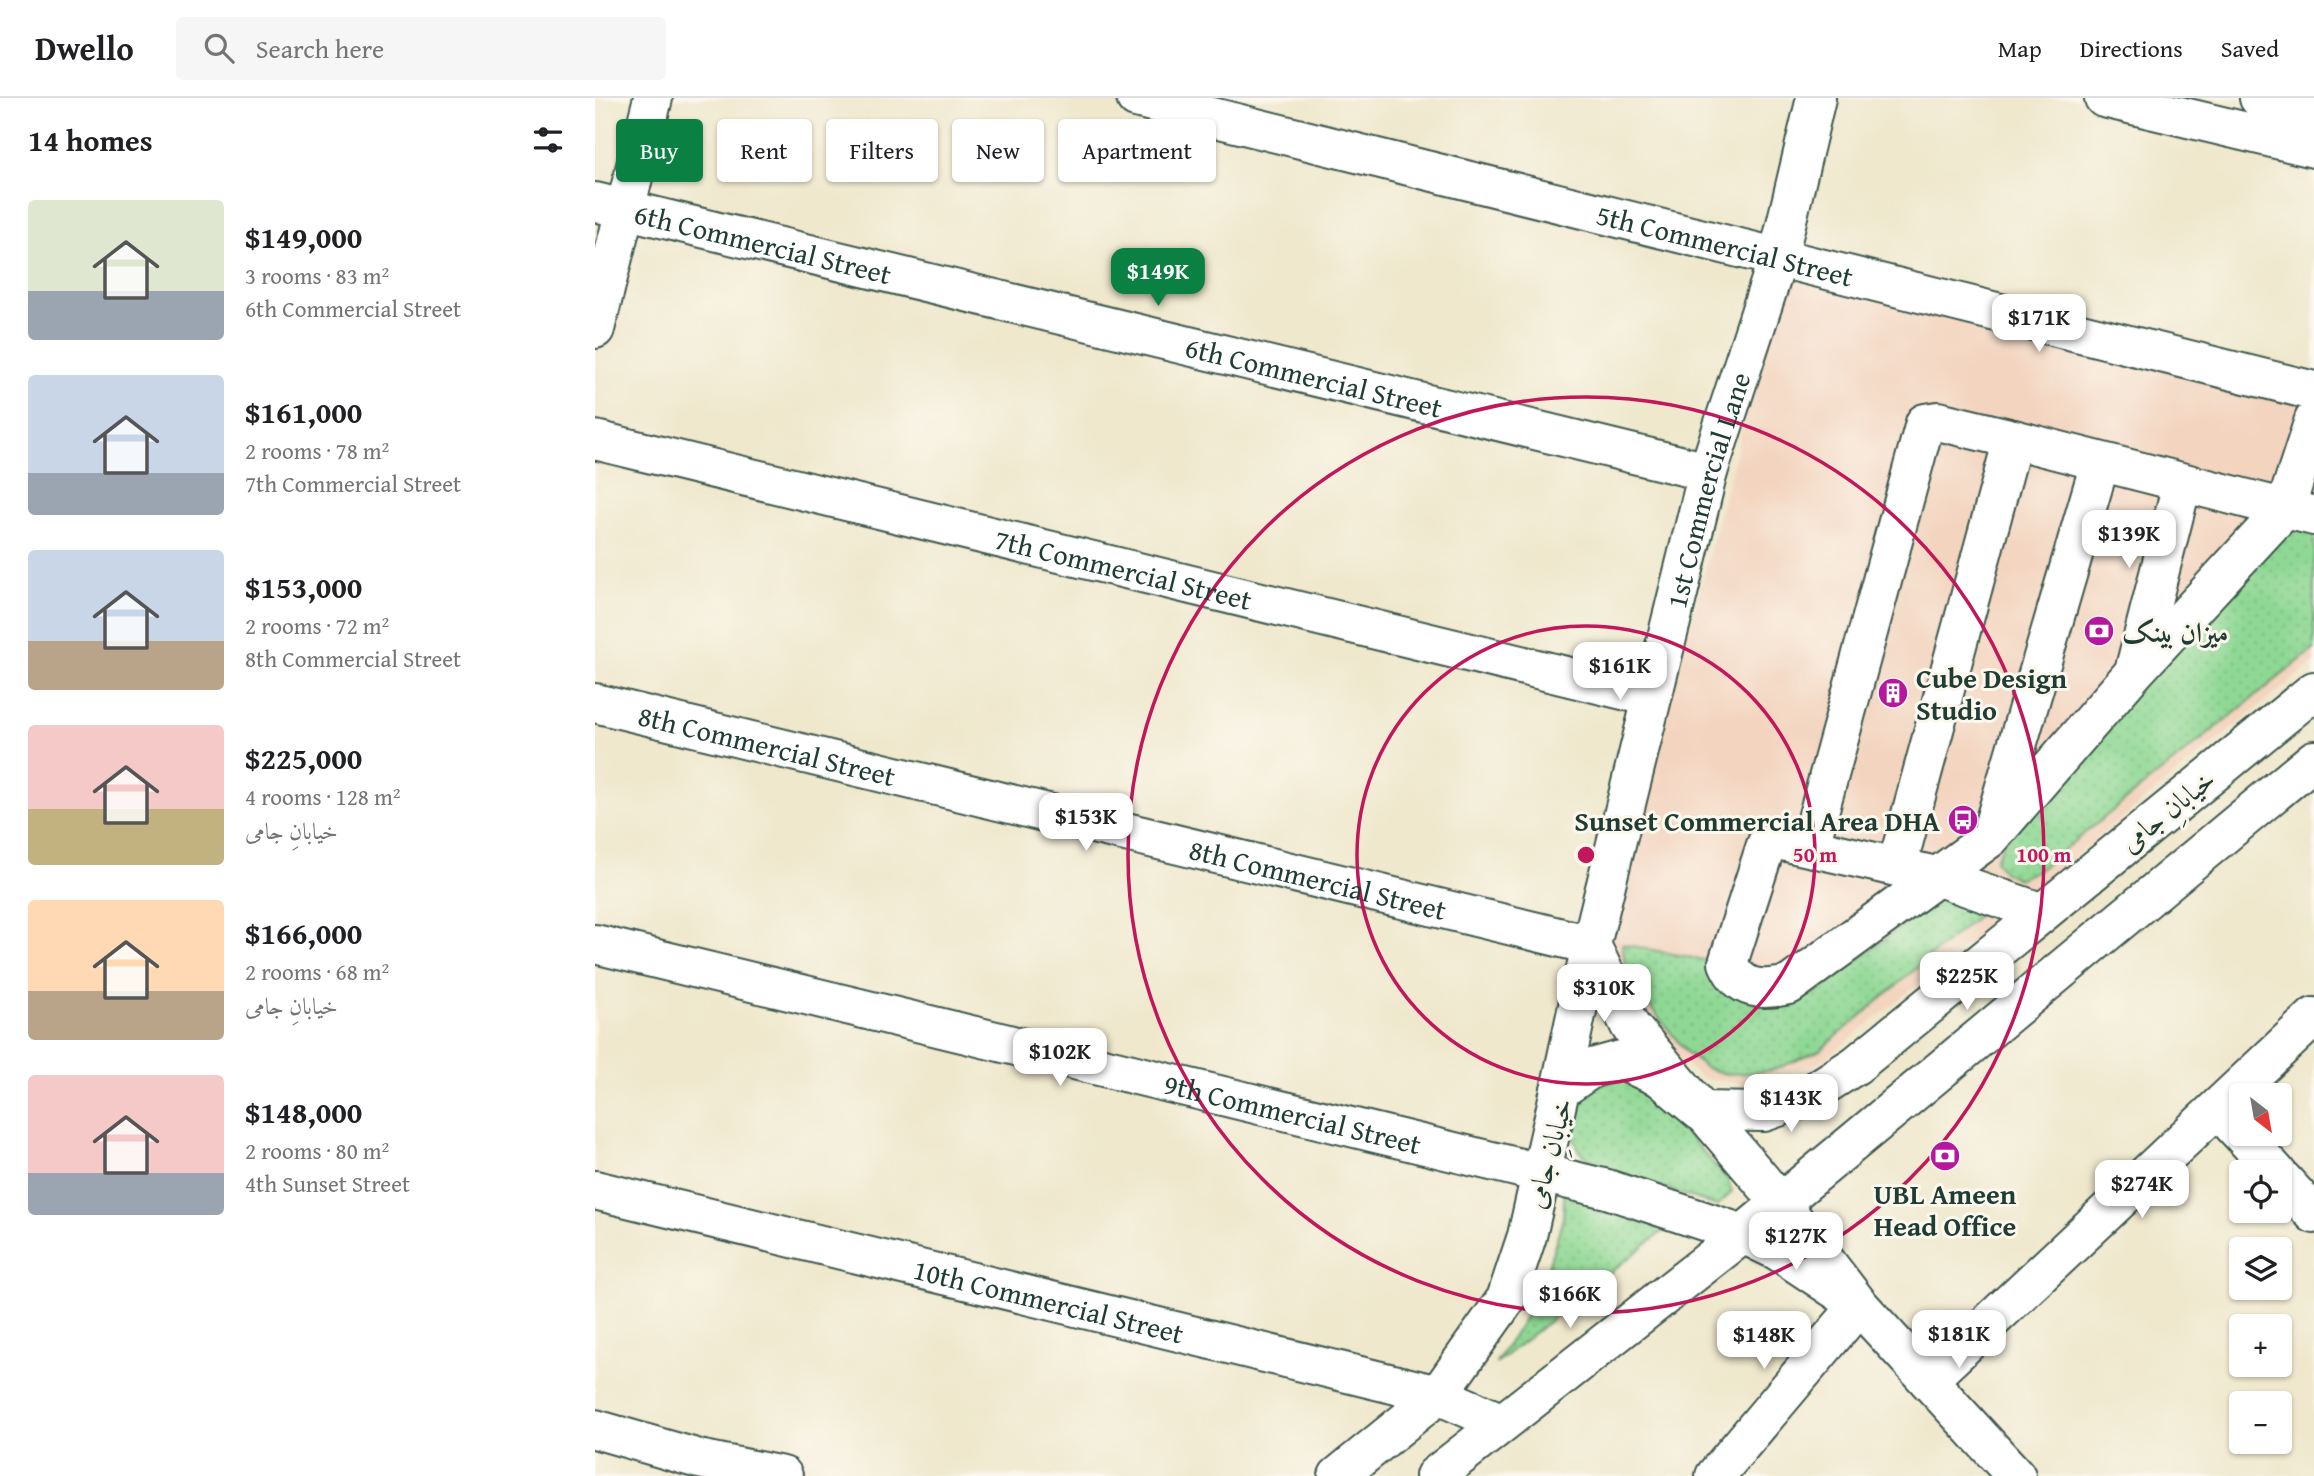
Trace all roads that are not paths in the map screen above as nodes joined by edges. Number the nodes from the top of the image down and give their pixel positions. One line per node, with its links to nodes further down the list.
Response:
1 (653, 98): 8 (street)
2 (1136, 98): 9 (street, 5th Commercial Street)
3 (1816, 98): 9 (street, 1st Commercial Lane)
4 (2104, 98): 7 (street)
5 (2259, 98): 6 (street)
6 (2307, 106)
7 (2314, 148)
8 (610, 205): 10 (street); 16 (street, 6th Commercial Street)
9 (1778, 258): 11 (street, 5th Commercial Street); 16 (street, 1st Commercial Lane)
10 (595, 329)
11 (2314, 391)
12 (2314, 420): 18 (street)
13 (2013, 439): 15 (street); 25 (street); 26 (street)
14 (595, 440): 21 (street, 7th Commercial Street)
15 (2100, 463): 17 (street); 24 (street)
16 (1708, 472): 21 (street, 1st Commercial Lane)
17 (2182, 484): 18 (street); 19 (street)
18 (2299, 513): 19 (street)
19 (2134, 671): 24 (street)
20 (2314, 691): 28 (street, خیابانِ جامی)
21 (1652, 697): 30 (street, 1st Commercial Lane)
22 (595, 703): 30 (street, 8th Commercial Street)
23 (2314, 760): 39 (street, خیابانِ جامی)
24 (1990, 838): 27 (street)
25 (1810, 845): 26 (street); 27 (street)
26 (1897, 866): 27 (street)
27 (1936, 876): 28 (street)
28 (2040, 912): 34 (street, خیابانِ جامی)
29 (595, 944): 36 (street, 9th Commercial Street)
30 (1591, 945): 32 (street, 1st Commercial Lane); 34 (street)
31 (2314, 1017): 33 (street)
32 (1560, 1090): 34 (street, خیابانِ جامی); 36 (street, خیابانِ جامی)
33 (2218, 1109): 35 (street); 43 (street)
34 (1700, 1111): 39 (street)
35 (2265, 1160)
36 (1540, 1174): 41 (street, 9th Commercial Street); 44 (street, خیابانِ جامی)
37 (595, 1190): 44 (street, 10th Commercial Street)
38 (2292, 1190): 40 (street)
39 (1780, 1202): 41 (street, خیابانِ جامی); 42 (street)
40 (2314, 1214)
41 (1743, 1234): 42 (street, 9th Commercial Street); 45 (street, خیابانِ جامی)
42 (1859, 1305): 43 (street); 51 (street)
43 (1927, 1380): 52 (street)
44 (1438, 1395): 45 (street, 10th Commercial Street); 49 (street, خیابانِ جامی)
45 (1500, 1422): 50 (street, خیابانِ جامی)
46 (595, 1429): 47 (street)
47 (688, 1468): 48 (street)
48 (783, 1476)
49 (1338, 1476)
50 (1435, 1476)
51 (1714, 1476)
52 (2016, 1476)

